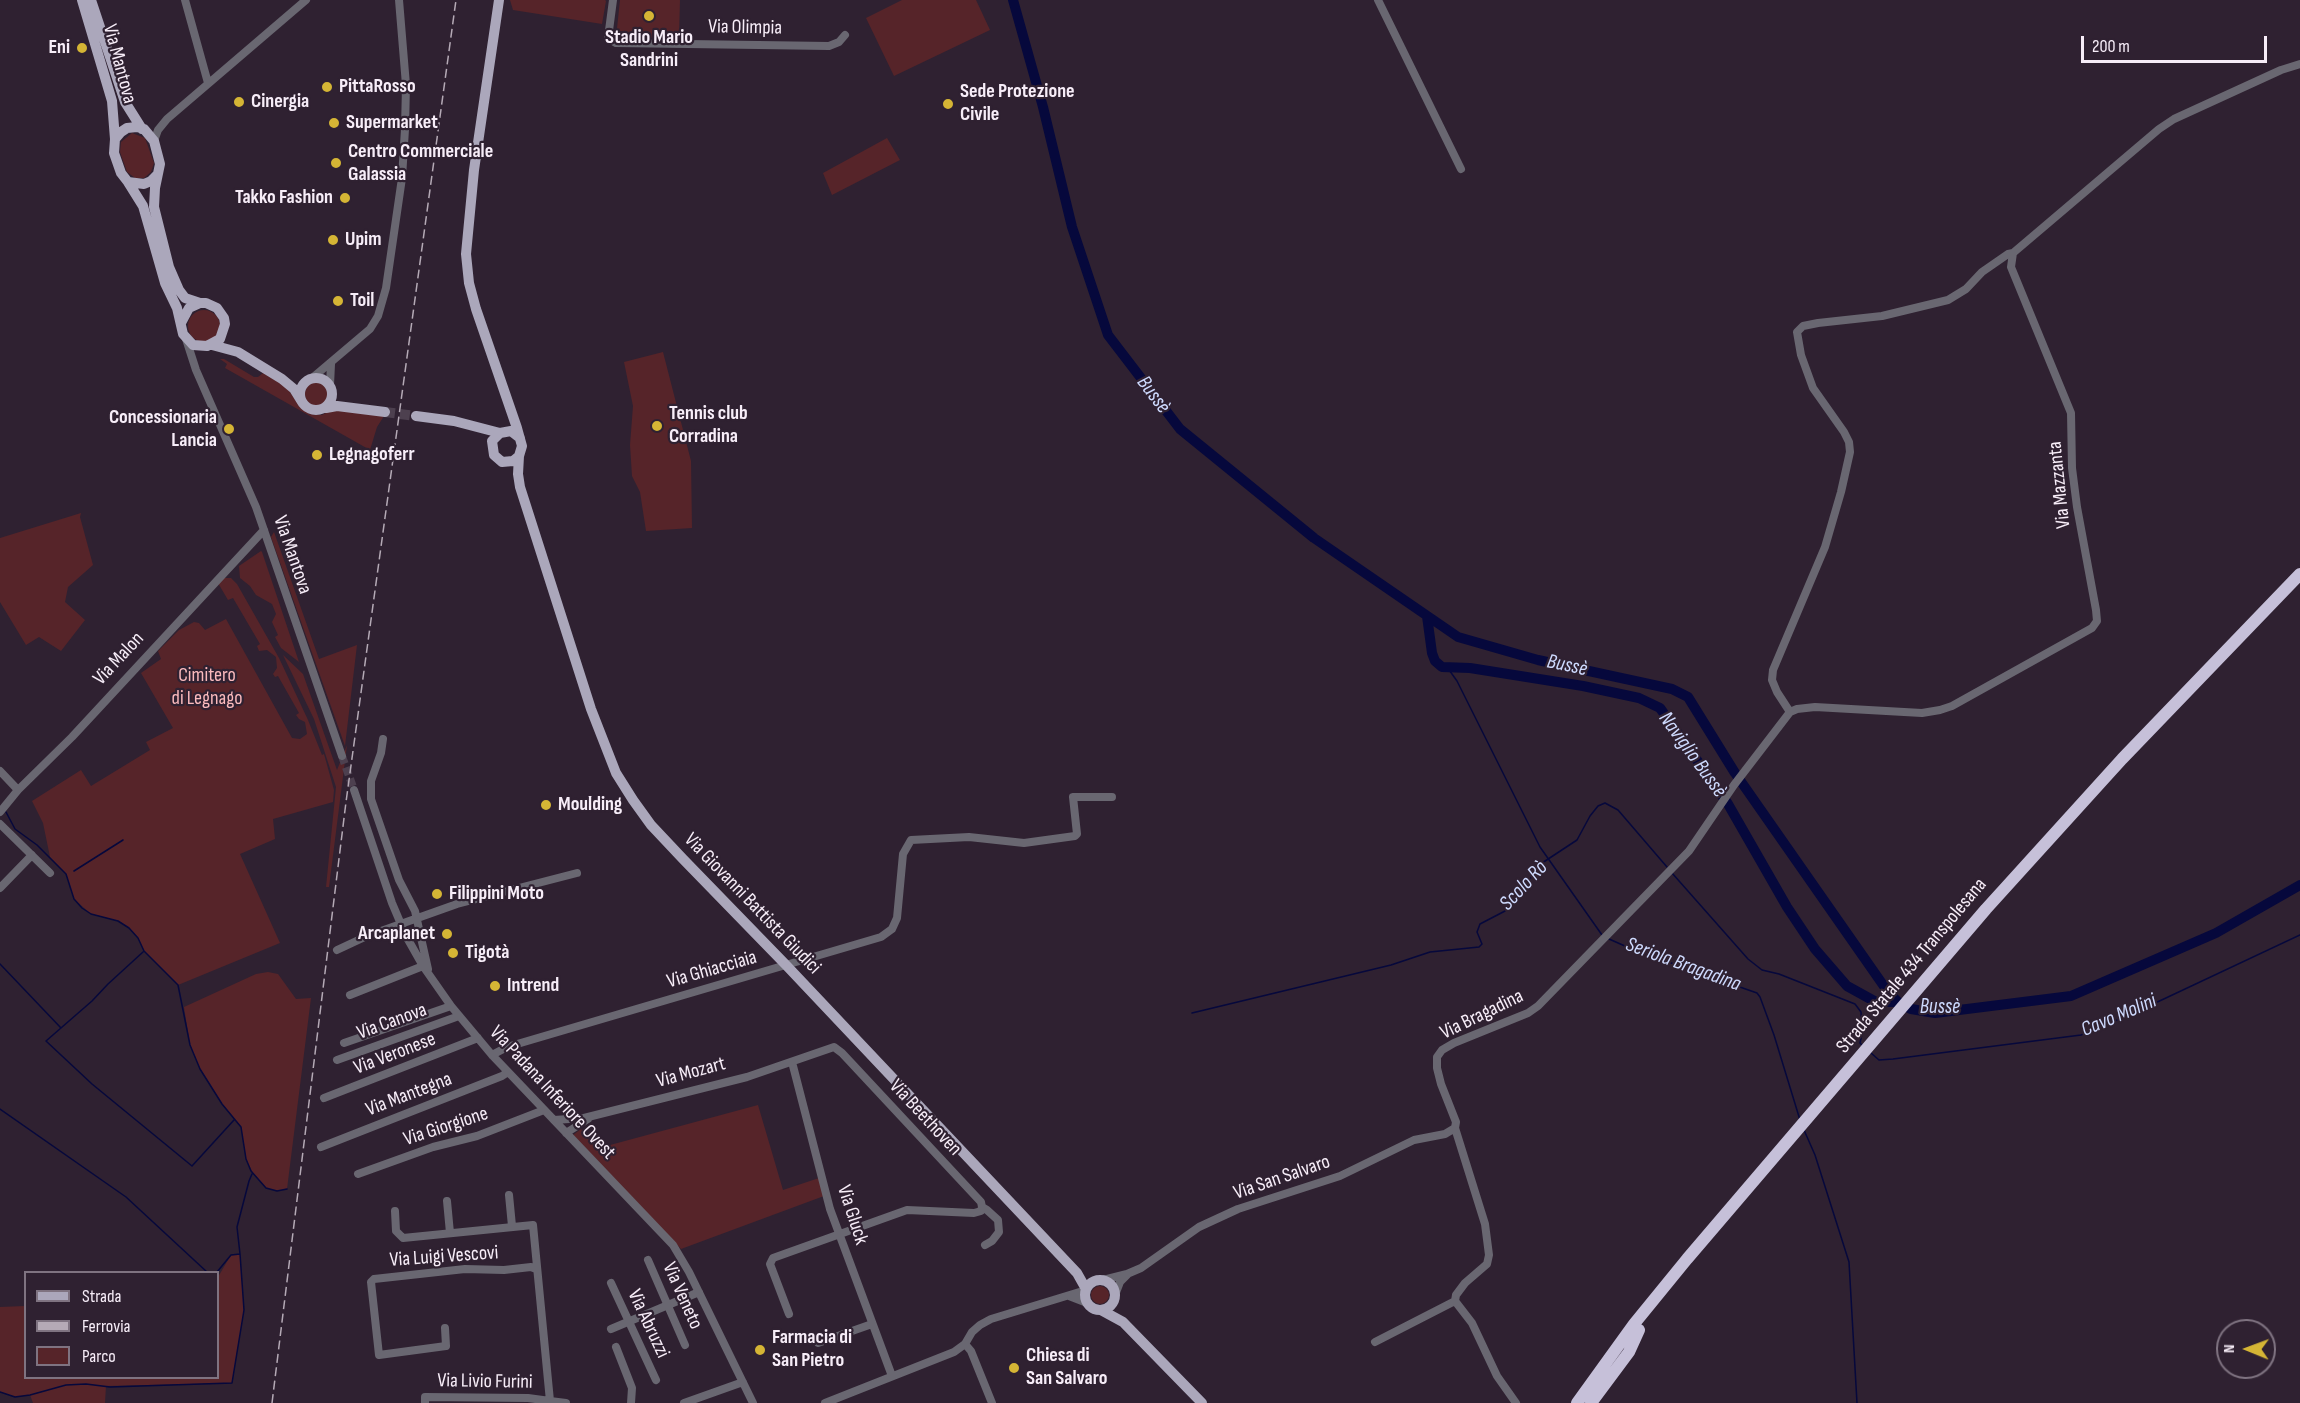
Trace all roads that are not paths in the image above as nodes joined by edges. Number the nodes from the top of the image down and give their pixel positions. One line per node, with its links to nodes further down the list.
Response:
1 (82, 0): 14 (main road, Via Mantova)
2 (91, 0): 13 (main road, Via Mantova)
3 (185, 0): 11 (street)
4 (306, 0): 11 (street)
5 (399, 0): 26 (street)
6 (499, 0): 34 (main road, Via Giovanni Battista Giudici)
7 (613, 0): 9 (street, Via Olimpia)
8 (1378, 0): 16 (street)
9 (845, 34)
10 (2300, 64): 19 (street)
11 (208, 83): 12 (street)
12 (167, 119): 13 (street); 15 (street)
13 (143, 129): 14 (main road, Via Mantova); 15 (main road, Via Mantova)
14 (115, 139): 18 (main road, Via Mantova)
15 (154, 141): 17 (main road)
16 (1461, 169)
17 (157, 175): 18 (main road); 20 (main road)
18 (128, 182): 21 (main road, Via Mantova)
19 (2013, 253): 47 (street); 47 (street, Via Mazzanta)
20 (200, 303): 21 (main road); 22 (main road)
21 (181, 323): 23 (main road, Via Mantova)
22 (224, 330): 24 (main road); 25 (main road)
23 (186, 339): 24 (main road); 27 (street, Via Mantova)
24 (210, 345): 25 (main road); 27 (street)
25 (238, 352): 28 (main road)
26 (331, 364): 29 (street); 30 (street)
27 (196, 370): 44 (street, Via Mantova)
28 (282, 379): 29 (main road); 31 (main road)
29 (308, 380): 30 (main road); 31 (main road)
30 (332, 389): 32 (main road); 33 (main road)
31 (302, 402): 33 (main road)
32 (352, 407): 33 (main road); 35 (main road)
33 (326, 408)
34 (510, 411): 38 (main road); 39 (main road, Via Giovanni Battista Giudici)
35 (385, 412)
36 (416, 416): 37 (main road)
37 (473, 426): 38 (main road); 40 (main road, Via Giovanni Battista Giudici)
38 (501, 432): 39 (main road); 40 (main road)
39 (520, 438): 41 (main road, Via Giovanni Battista Giudici)
40 (491, 445): 42 (main road, Via Giovanni Battista Giudici)
41 (519, 456): 42 (main road); 43 (main road, Via Giovanni Battista Giudici)
42 (502, 462): 43 (main road, Via Giovanni Battista Giudici)
43 (520, 487): 63 (main road, Via Giovanni Battista Giudici)
44 (264, 530): 49 (street, Via Mantova); 51 (street, Via Malon)
45 (2300, 574): 66 (highway, Strada Statale 434 Transpolesana)
46 (2300, 586): 66 (highway, Strada Statale 434 Transpolesana)
47 (1790, 712): 80 (street, Via Bragadina)
48 (383, 739): 60 (street)
49 (342, 756)
50 (0, 771): 51 (street)
51 (18, 790): 54 (street, Via Malon)
52 (354, 790): 61 (street, Via Padana Inferiore Ovest)
53 (1112, 797): 63 (street, Via Ghiacciaia)
54 (0, 812)
55 (0, 824): 56 (street)
56 (32, 855): 57 (street); 59 (street)
57 (50, 873)
58 (577, 873): 60 (street)
59 (0, 888)
60 (417, 919): 61 (street); 65 (street)
61 (401, 924): 62 (street); 64 (street, Via Padana Inferiore Ovest)
62 (338, 950)
63 (786, 965): 72 (street, Via Ghiacciaia); 95 (main road, Via Giovanni Battista Giudici)
64 (423, 966): 65 (street, Via Padana Inferiore Ovest); 67 (street)
65 (429, 975): 68 (street, Via Padana Inferiore Ovest)
66 (1932, 978): 83 (highway, Strada Statale 434 Transpolesana)
67 (350, 995)
68 (451, 1006): 69 (street, Via Padana Inferiore Ovest); 71 (street)
69 (459, 1016): 70 (street, Via Padana Inferiore Ovest); 73 (street, Via Canova)
70 (477, 1038): 72 (street, Via Padana Inferiore Ovest); 76 (street, Via Veronese)
71 (344, 1043)
72 (492, 1055): 75 (street, Via Padana Inferiore Ovest)
73 (337, 1060)
74 (792, 1062): 78 (street, Via Mozart); 87 (street, Via Beethoven); 91 (street, Via Gluck)
75 (508, 1072): 77 (street, Via Padana Inferiore Ovest); 82 (street, Via Mantegna)
76 (324, 1098)
77 (544, 1110): 79 (street, Via Padana Inferiore Ovest); 84 (street, Via Giorgione)
78 (597, 1115): 79 (street, Via Mozart); 81 (street, Via Mozart)
79 (554, 1120): 81 (street, Via Padana Inferiore Ovest)
80 (1455, 1128): 96 (street, Via San Salvaro); 103 (street, Via Bragadina)
81 (566, 1133): 100 (street, Via Padana Inferiore Ovest)
82 (321, 1146)
83 (1784, 1152): 113 (highway, Strada Statale 434 Transpolesana); 132 (highway, Strada Statale 434 Transpolesana)
84 (358, 1174)
85 (509, 1195): 89 (street)
86 (447, 1201): 90 (street)
87 (982, 1207): 91 (street); 92 (street, Via Beethoven)
88 (395, 1211): 90 (street)
89 (512, 1226): 90 (street); 94 (street)
90 (450, 1233)
91 (840, 1234): 107 (street); 110 (street, Via Gluck)
92 (985, 1245)
93 (648, 1260): 105 (street, Via Veneto)
94 (536, 1269): 111 (street, Via Luigi Vescovi); 122 (street)
95 (1077, 1273): 97 (main road, Via Giovanni Battista Giudici); 99 (main road, Via Giovanni Battista Giudici)
96 (1127, 1274): 97 (street, Via San Salvaro); 102 (street)
97 (1100, 1280): 99 (main road); 102 (main road)
98 (611, 1283): 108 (street, Via Abruzzi)
99 (1086, 1289): 101 (street); 104 (main road, Via Giovanni Battista Giudici)
100 (699, 1292): 105 (street); 121 (street, Via Padana Inferiore Ovest)
101 (1066, 1296): 104 (street); 116 (street)
102 (1114, 1297): 106 (main road); 109 (main road)
103 (1455, 1301): 114 (street, Via Bragadina); 131 (street)
104 (1087, 1303): 106 (main road)
105 (667, 1306): 108 (street); 117 (street, Via Veneto)
106 (1101, 1310): 109 (main road)
107 (789, 1314)
108 (629, 1322): 112 (street); 120 (street, Via Abruzzi)
109 (1123, 1322): 130 (main road)
110 (872, 1324): 115 (street); 119 (street, Via Gluck)
111 (445, 1328)
112 (611, 1329)
113 (1639, 1330): 133 (highway, Strada Statale 434 Transpolesana); 134 (highway)
114 (1375, 1342)
115 (818, 1343)
116 (965, 1344): 119 (street); 129 (street)
117 (685, 1345)
118 (616, 1347): 125 (street)
119 (892, 1376): 128 (street)
120 (656, 1380)
121 (742, 1382): 126 (street); 127 (street, Via Padana Inferiore Ovest)
122 (550, 1401): 123 (street, Via Livio Furini); 124 (street)
123 (425, 1403)
124 (566, 1403)
125 (631, 1403)
126 (684, 1403)
127 (753, 1403)
128 (825, 1403)
129 (992, 1403)
130 (1202, 1403)
131 (1516, 1403)
132 (1577, 1403)
133 (1586, 1403)
134 (1591, 1403)

